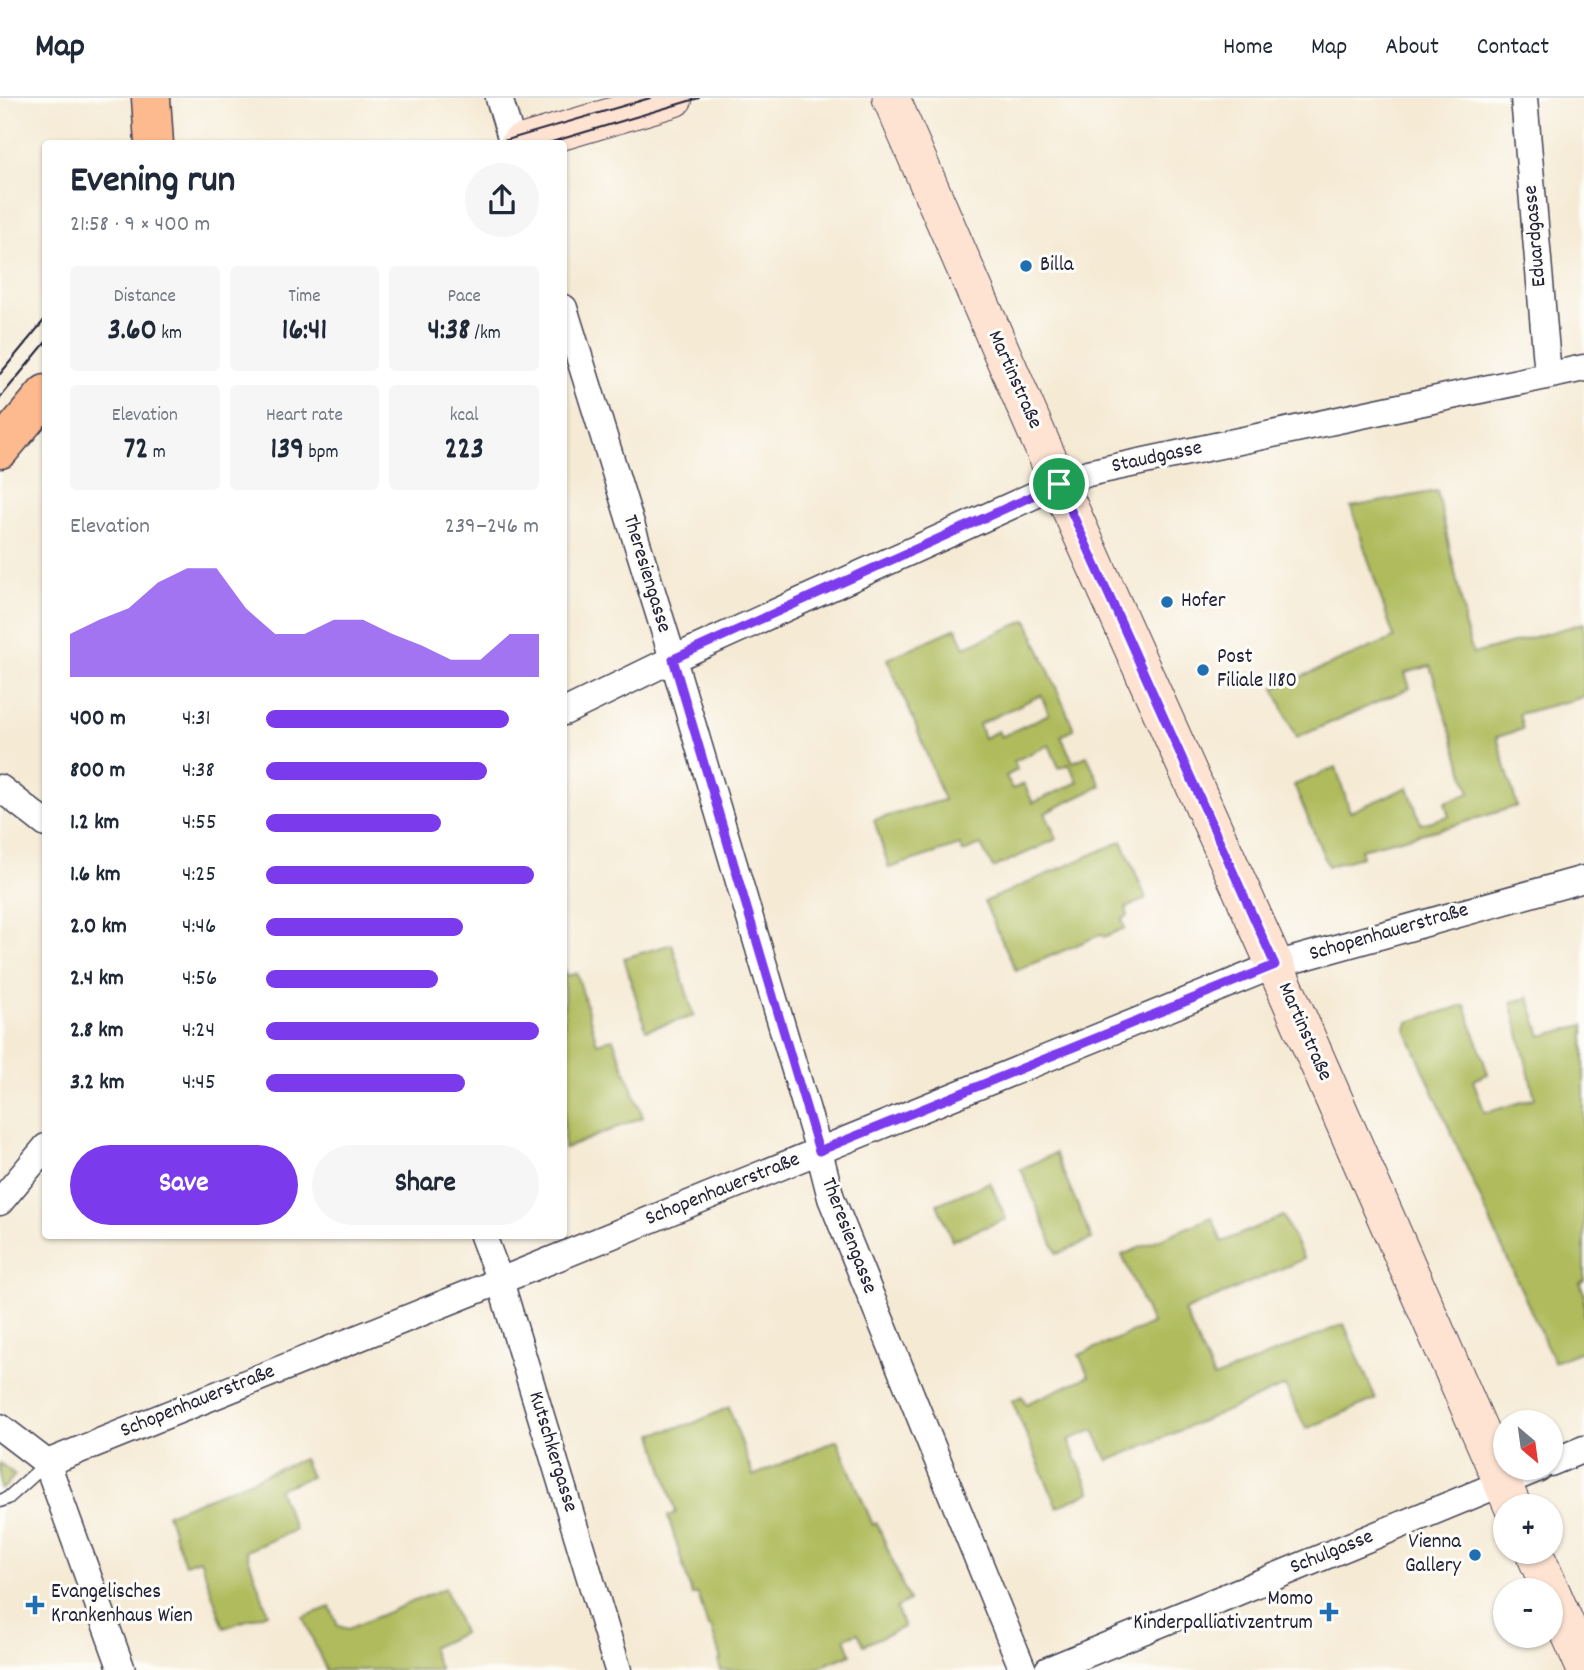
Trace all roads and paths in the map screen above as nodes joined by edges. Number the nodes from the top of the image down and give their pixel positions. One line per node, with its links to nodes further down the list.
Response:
1 (151, 98): 6 (main road)
2 (499, 98): 7 (street)
3 (674, 98): 8 (street)
4 (891, 98): 14 (street, Martinstraße)
5 (1524, 98): 11 (street, Eduardgasse)
6 (154, 140)
7 (512, 140)
8 (532, 140)
9 (567, 318): 15 (street, Theresiengasse)
10 (1584, 368): 11 (street, Staudgasse)
11 (1548, 375): 14 (street, Staudgasse)
12 (42, 399): 13 (main road)
13 (0, 449)
14 (1059, 484): 15 (street, Staudgasse); 20 (street, Martinstraße)
15 (673, 659): 16 (street, Staudgasse); 21 (street, Theresiengasse)
16 (567, 711)
17 (0, 788): 18 (street)
18 (42, 821)
19 (1584, 878): 20 (street, Schopenhauerstraße)
20 (1275, 965): 21 (street, Schopenhauerstraße); 31 (street, Martinstraße)
21 (819, 1151): 25 (street, Schopenhauerstraße); 39 (street, Theresiengasse)
22 (42, 1152): 23 (street)
23 (0, 1202)
24 (484, 1239): 25 (street, Kutschkergasse)
25 (500, 1281): 29 (street, Schopenhauerstraße); 36 (street, Kutschkergasse)
26 (0, 1427): 29 (street)
27 (1584, 1449): 28 (street)
28 (1563, 1458)
29 (47, 1463): 33 (lane, Schopenhauerstraße); 38 (street)
30 (1525, 1480): 32 (street, Schulgasse)
31 (1508, 1494)
32 (1509, 1494)
33 (0, 1501)
34 (1493, 1501): 40 (street, Schulgasse)
35 (1539, 1564): 37 (street)
36 (615, 1660)
37 (1584, 1667)
38 (122, 1670)
39 (1023, 1670)
40 (1048, 1670)

